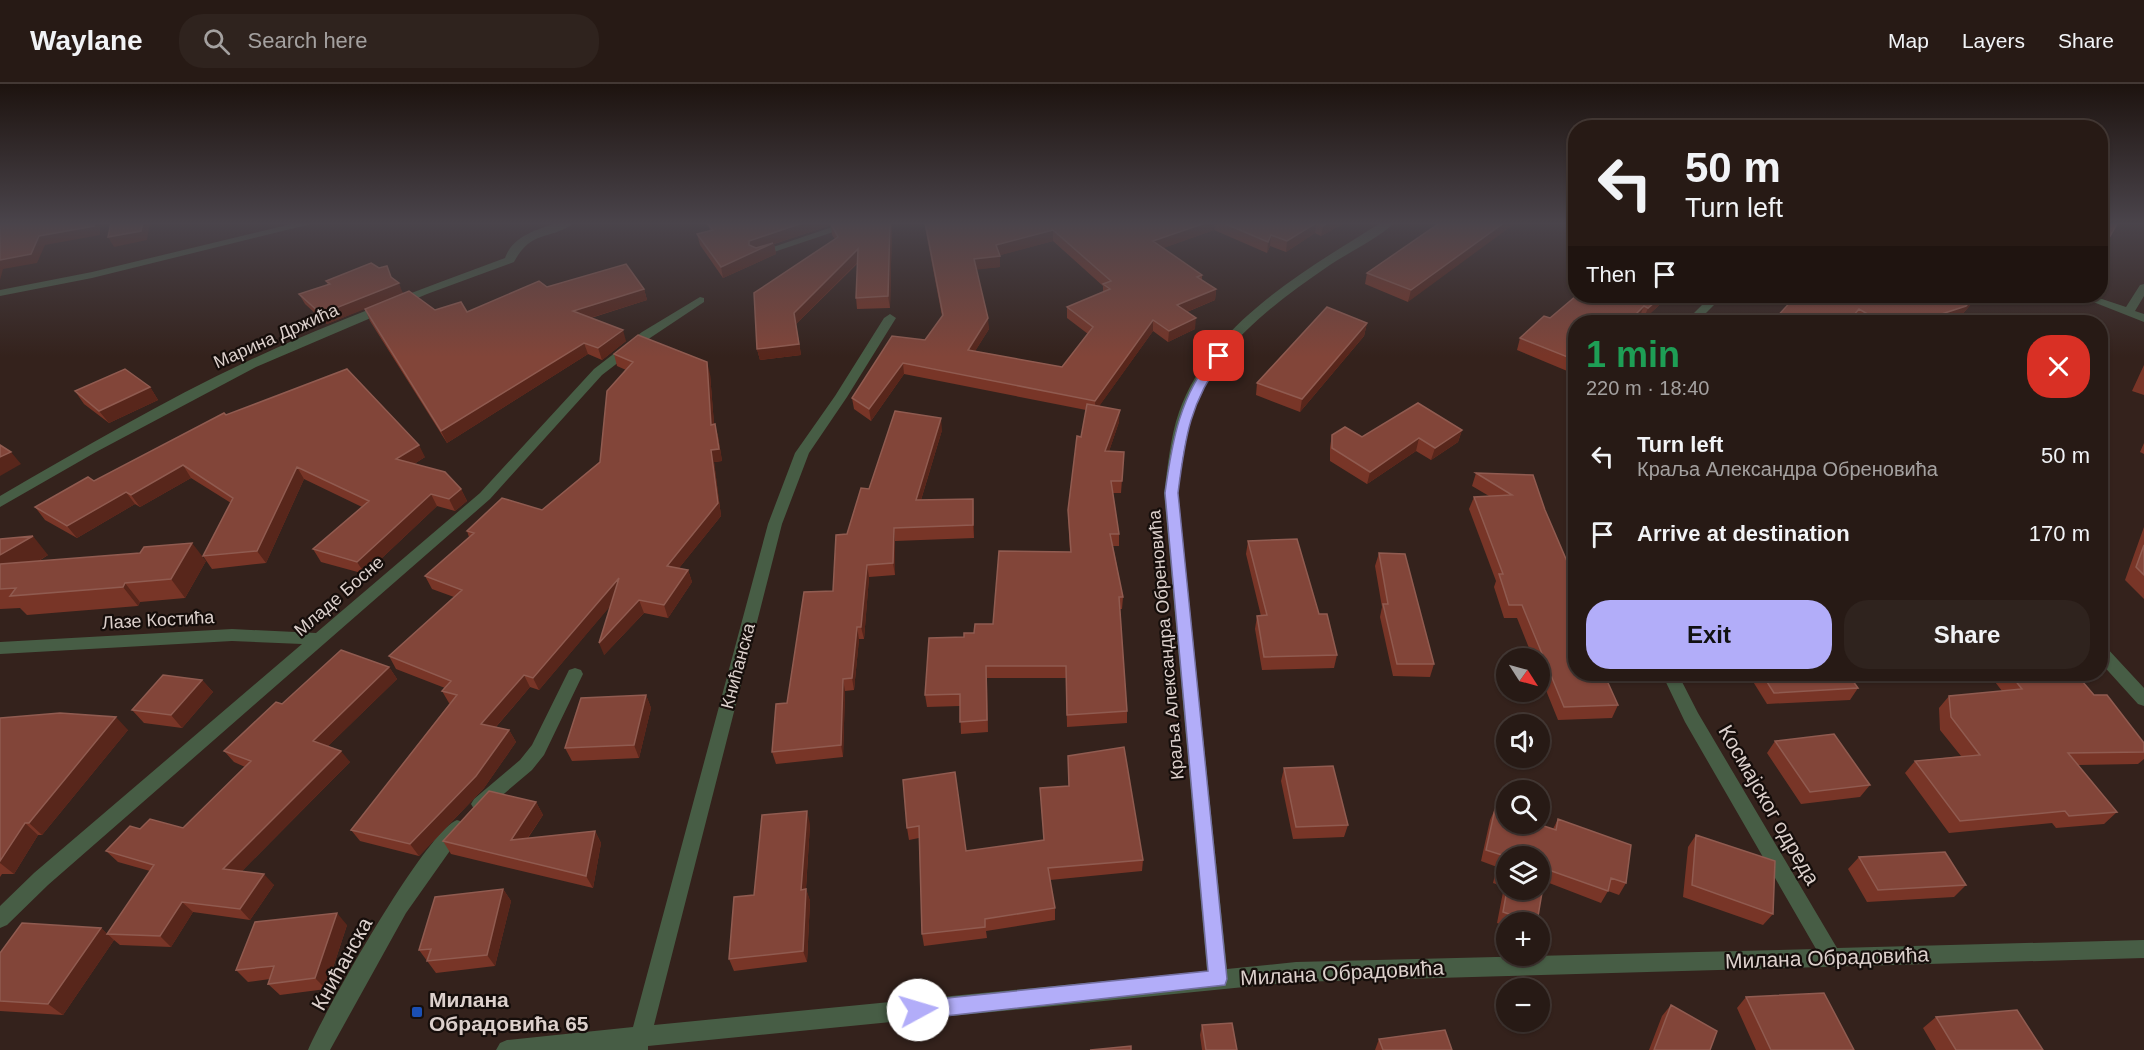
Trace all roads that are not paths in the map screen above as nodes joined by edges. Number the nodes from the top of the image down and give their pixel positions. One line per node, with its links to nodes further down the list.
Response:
1 (125, 267): 5 (street)
2 (492, 267): 13 (street, Марина Држића)
3 (1318, 267): 23 (street, Краља Александра Обреновића)
4 (2144, 287): 9 (street)
5 (0, 293)
6 (700, 300): 14 (street, Младе Босне)
7 (1710, 303): 10 (street)
8 (2105, 303): 9 (street)
9 (2129, 311): 12 (street)
10 (1698, 315)
11 (890, 318): 24 (street, Книћанска)
12 (2144, 318)
13 (0, 502)
14 (319, 639): 15 (street, Лазе Костића); 20 (street, Младе Босне)
15 (0, 648)
16 (2108, 660): 19 (street)
17 (575, 674): 25 (street, Книћанска)
18 (1673, 681): 22 (street, Космајског одреда)
19 (2144, 699)
20 (0, 919)
21 (2144, 949): 22 (street, Милана Обрадовића)
22 (1832, 958): 23 (street, Милана Обрадовића)
23 (1218, 979): 24 (street, Милана Обрадовића)
24 (639, 1044): 26 (street, Милана Обрадовића)
25 (319, 1050)
26 (507, 1050)

